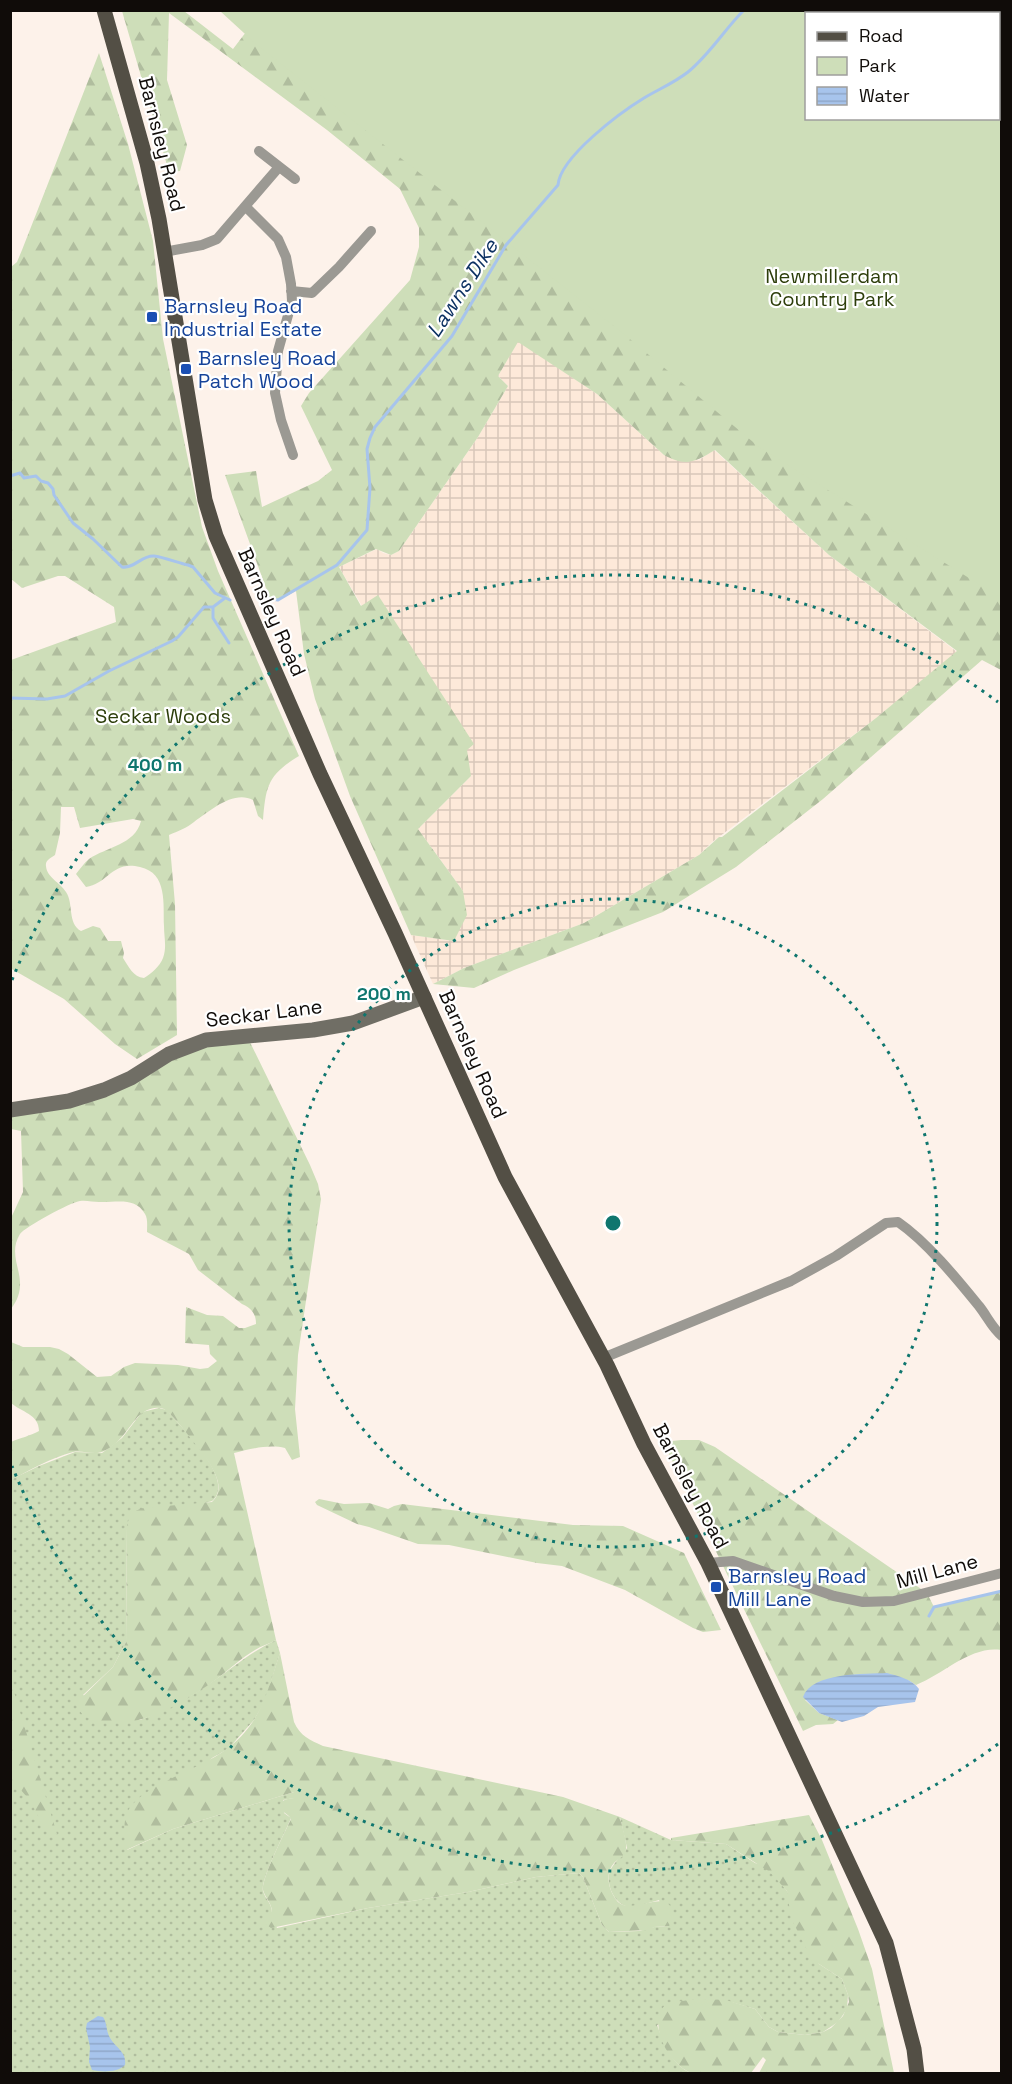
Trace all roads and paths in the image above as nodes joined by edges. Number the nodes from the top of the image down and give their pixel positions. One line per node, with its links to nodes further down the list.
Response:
1 (104, 10): 7 (main road, Barnsley Road)
2 (259, 151): 3 (street)
3 (279, 167): 4 (street); 5 (street)
4 (295, 178)
5 (246, 207): 7 (street); 8 (street)
6 (371, 231): 8 (street)
7 (164, 252): 10 (main road, Barnsley Road)
8 (291, 291): 9 (street)
9 (293, 455)
10 (424, 997): 11 (street, Seckar Lane); 13 (main road, Barnsley Road)
11 (10, 1110)
12 (1002, 1336): 13 (street)
13 (603, 1358): 14 (main road, Barnsley Road)
14 (708, 1563): 15 (street, Mill Lane); 16 (main road, Barnsley Road)
15 (1002, 1573)
16 (917, 2073)

